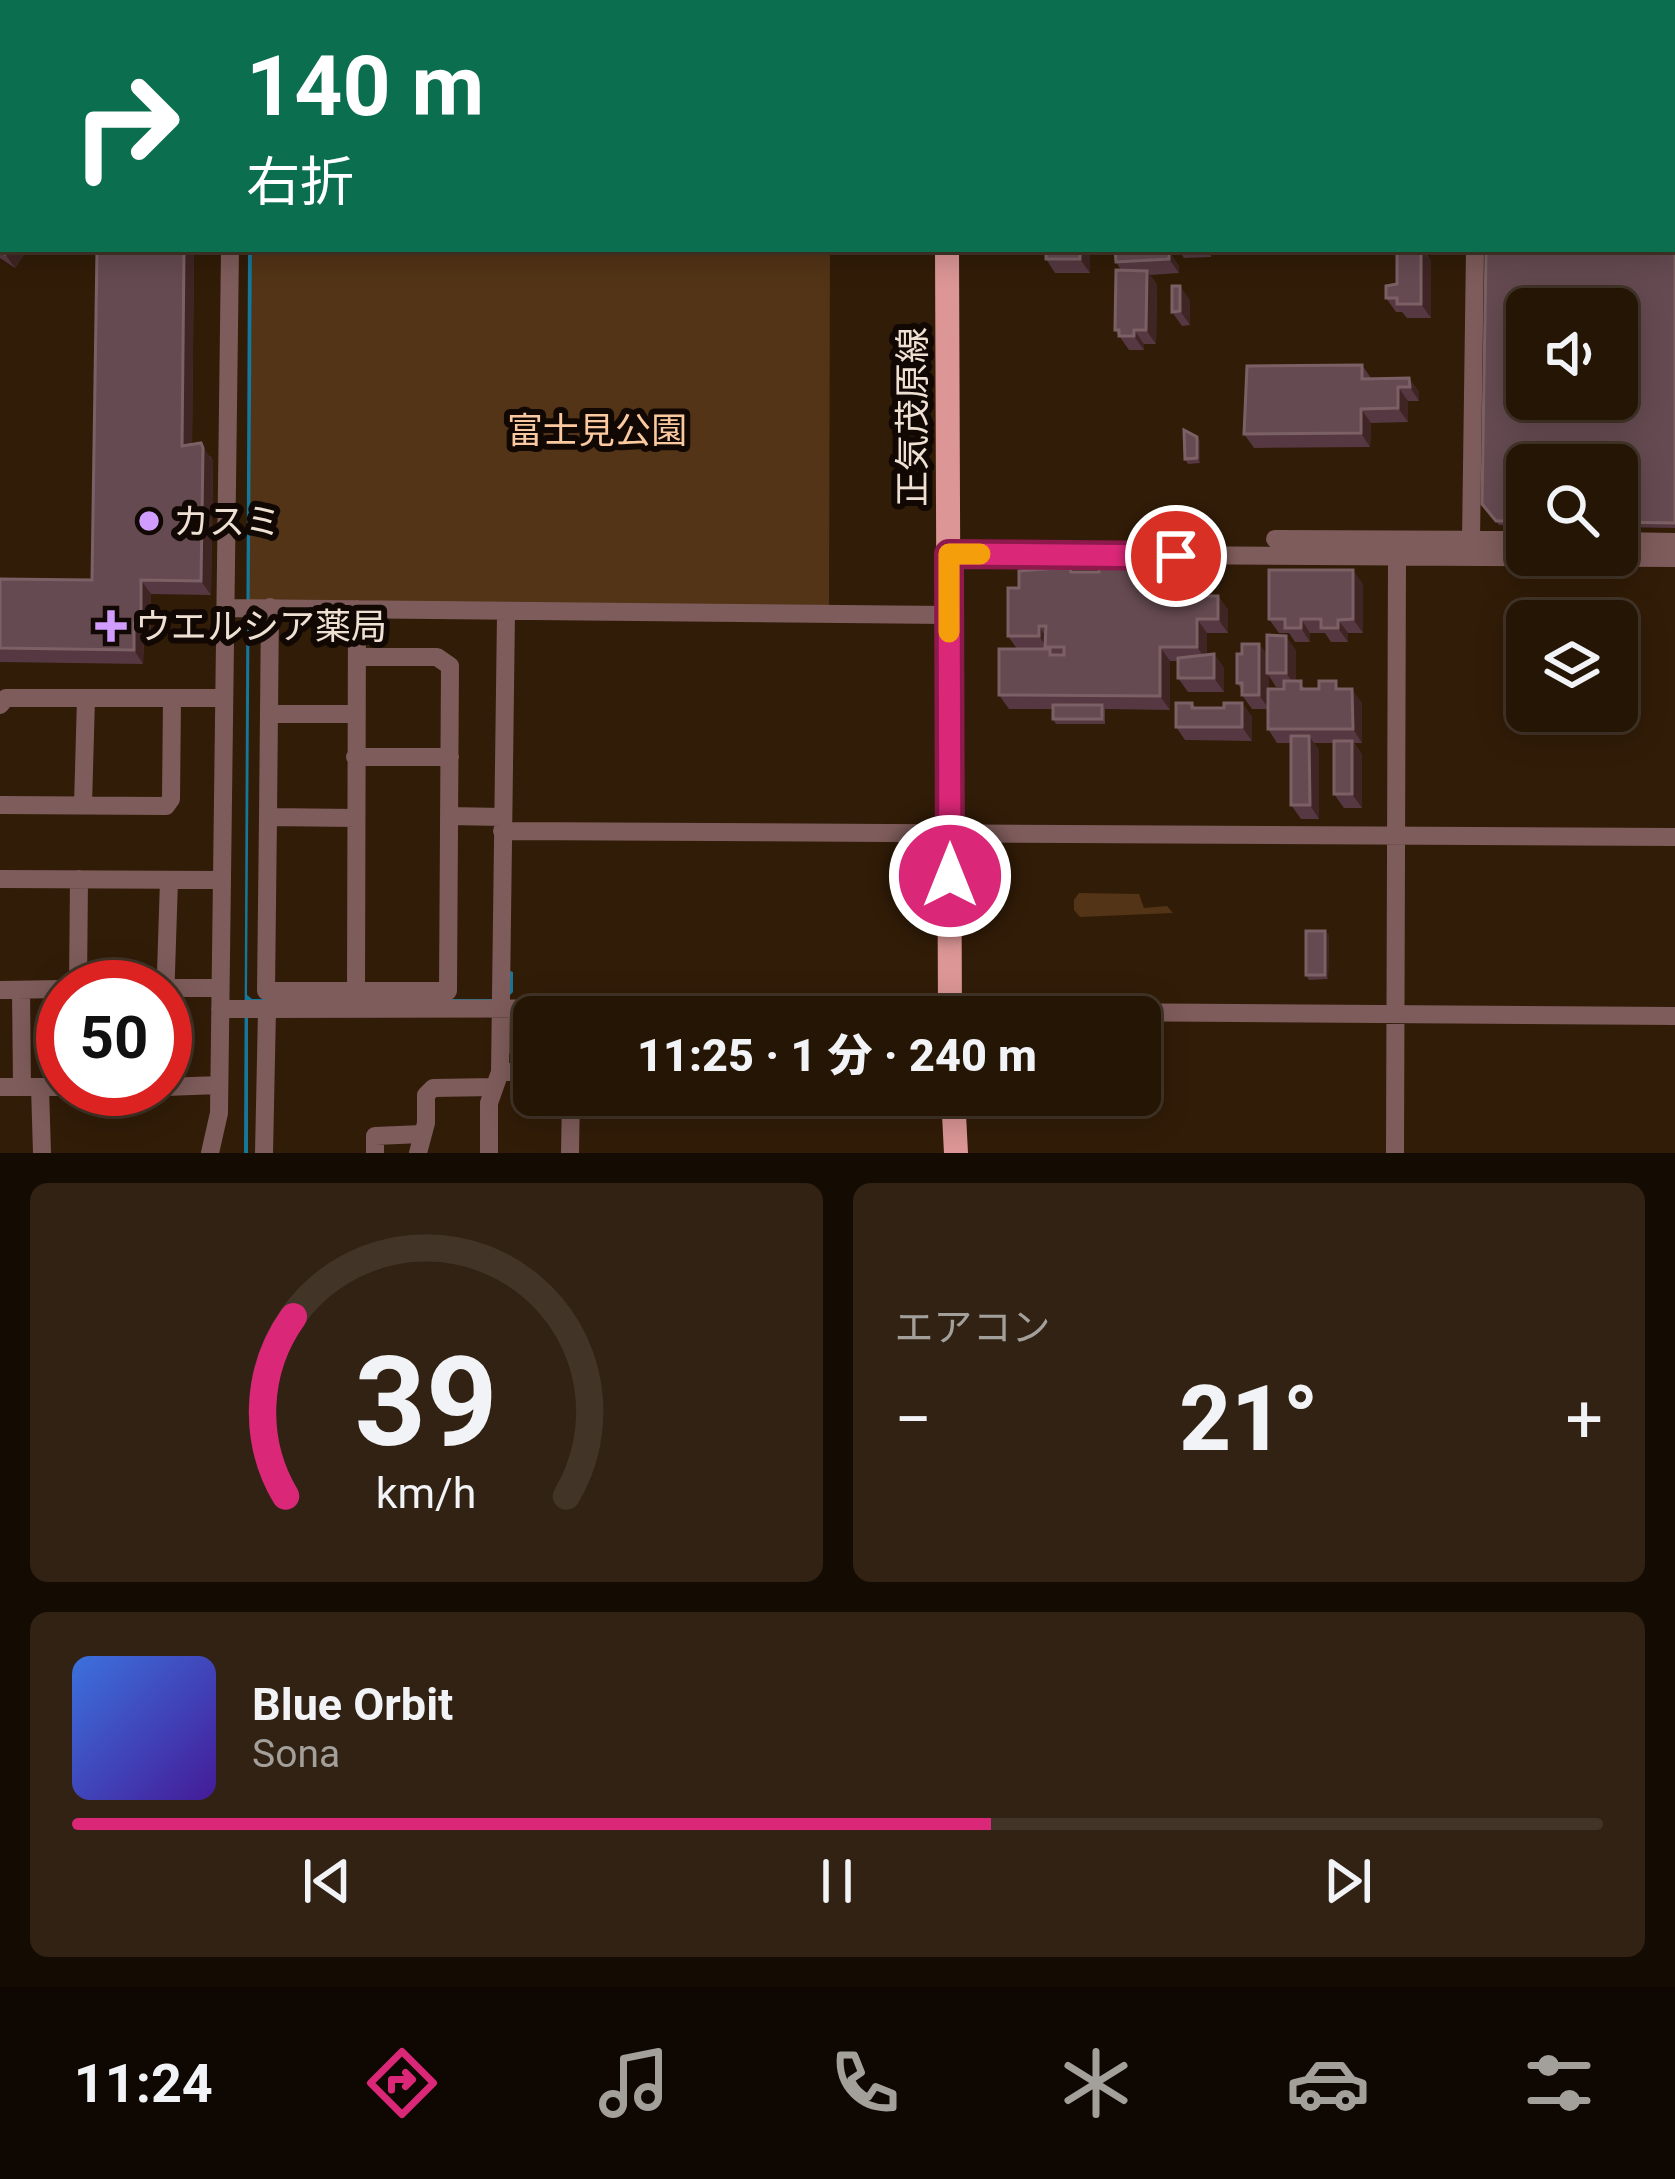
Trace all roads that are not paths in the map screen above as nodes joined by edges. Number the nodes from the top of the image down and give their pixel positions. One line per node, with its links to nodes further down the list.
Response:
1 (230, 252): 13 (street)
2 (947, 252): 9 (main road, 正気茂原線)
3 (1475, 252): 5 (street)
4 (1275, 539): 5 (street)
5 (1471, 540): 6 (street)
6 (1506, 540)
7 (1638, 541): 8 (street)
8 (1675, 542)
9 (949, 554): 10 (street); 16 (main road, 正気茂原線)
10 (1397, 557): 11 (street); 33 (street)
11 (1675, 557)
12 (270, 607): 13 (street); 14 (street); 22 (street)
13 (225, 608): 20 (street)
14 (357, 609): 15 (street); 17 (street)
15 (506, 613): 16 (street); 31 (street)
16 (949, 615): 32 (main road, 正気茂原線)
17 (356, 657): 23 (street); 24 (street)
18 (86, 698): 19 (street); 21 (street); 27 (street)
19 (172, 698): 20 (street); 27 (street)
20 (224, 698): 38 (street)
21 (0, 705)
22 (270, 714): 23 (street); 29 (street)
23 (356, 714): 25 (street)
24 (449, 757): 25 (street); 28 (street)
25 (355, 758): 30 (street)
26 (0, 805): 27 (street)
27 (83, 805)
28 (449, 816): 31 (street); 46 (street)
29 (268, 817): 30 (street); 46 (street)
30 (355, 818): 46 (street)
31 (502, 824): 32 (street); 49 (street)
32 (950, 832): 33 (street); 47 (main road, 正気茂原線)
33 (1396, 836): 34 (street); 53 (street)
34 (1675, 837)
35 (0, 879): 36 (street)
36 (79, 879): 37 (street); 39 (street)
37 (169, 880): 38 (street); 40 (street)
38 (222, 880): 42 (street)
39 (78, 960)
40 (166, 960)
41 (192, 988): 42 (street)
42 (220, 988): 48 (street)
43 (0, 990): 44 (street)
44 (21, 990): 45 (street); 60 (street)
45 (36, 990)
46 (356, 994)
47 (950, 996)
48 (220, 1009): 51 (street); 57 (street)
49 (498, 1009): 50 (street); 51 (street); 56 (street)
50 (513, 1009)
51 (268, 1010): 67 (street)
52 (1161, 1013): 53 (street)
53 (1395, 1016): 54 (street); 72 (street)
54 (1675, 1016)
55 (513, 1076): 56 (street)
56 (497, 1079): 64 (street); 69 (street)
57 (219, 1085): 58 (street); 66 (street)
58 (192, 1086)
59 (0, 1087): 60 (street)
60 (31, 1087): 61 (street); 65 (street)
61 (36, 1087)
62 (571, 1116): 70 (street)
63 (954, 1116): 71 (main road)
64 (420, 1143): 68 (street)
65 (42, 1153)
66 (210, 1153)
67 (264, 1153)
68 (375, 1153)
69 (489, 1153)
70 (570, 1153)
71 (956, 1153)
72 (1395, 1153)

